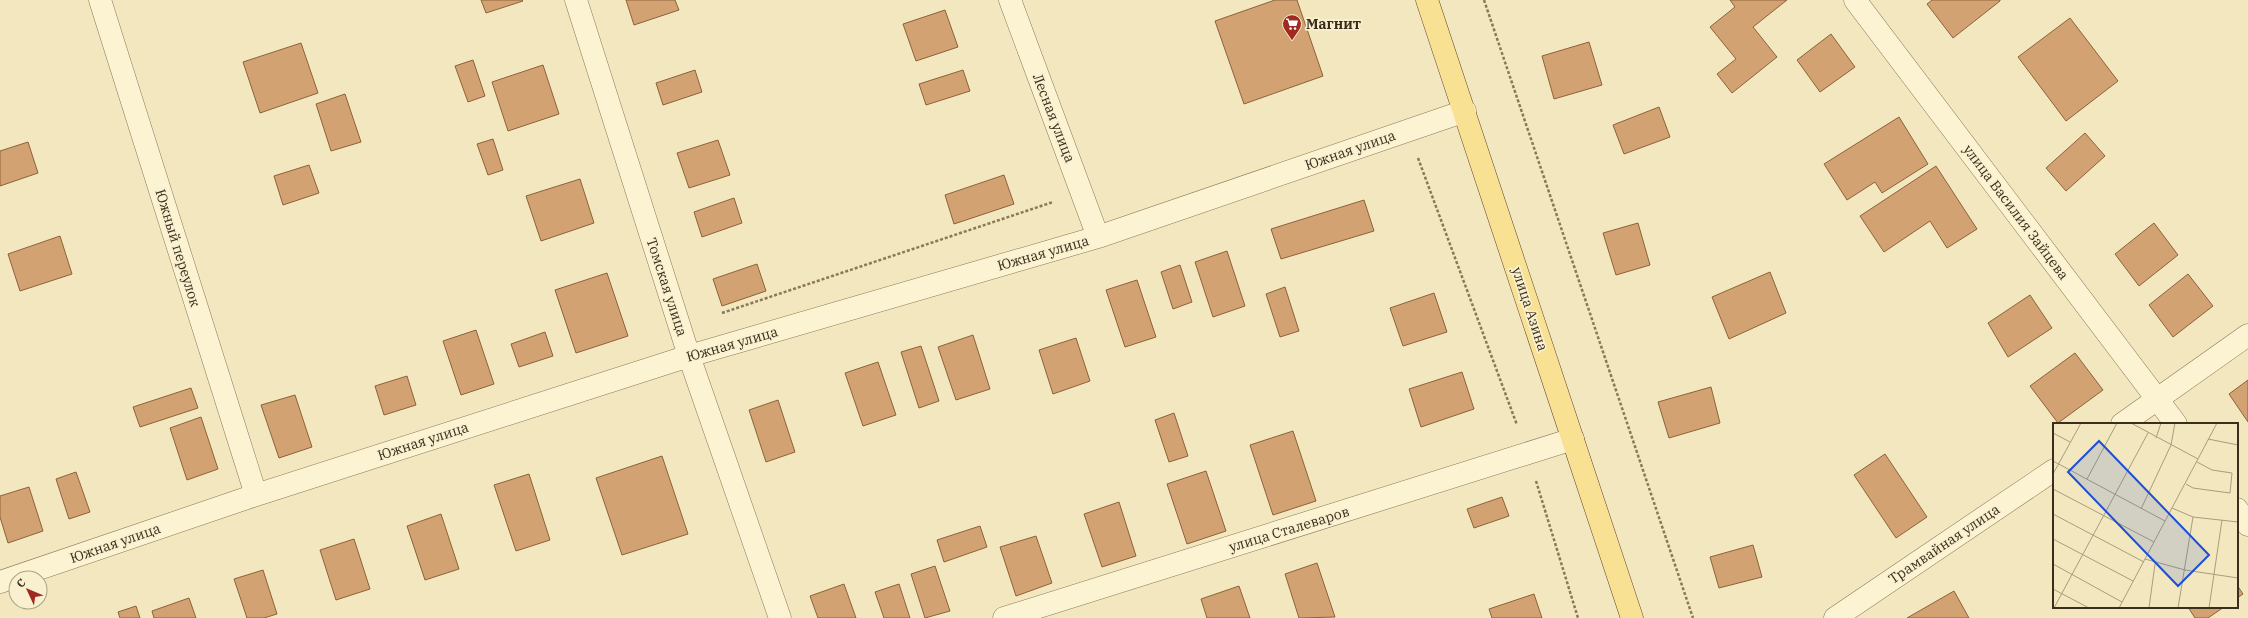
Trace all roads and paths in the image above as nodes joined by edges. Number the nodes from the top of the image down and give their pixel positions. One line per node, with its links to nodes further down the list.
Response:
1 (100, 0): 18 (street, Южный переулок)
2 (576, 0): 11 (street, Томская улица)
3 (1010, 0): 9 (street, Лесная улица)
4 (1427, 0): 7 (main road, улица Азина)
5 (1484, 0): 26 (path)
6 (1855, 0): 12 (street, улица Василия Зайцева)
7 (1465, 111): 8 (street, Южная улица); 15 (main road, улица Азина)
8 (1408, 131): 9 (street, Южная улица); 16 (path)
9 (1098, 237): 11 (street, Южная улица)
10 (2248, 335): 12 (street)
11 (689, 356): 18 (street, Южная улица); 22 (street, Томская улица)
12 (2159, 400): 13 (street); 14 (street, улица Василия Зайцева)
13 (2124, 423)
14 (2175, 423)
15 (1573, 439): 16 (street, улица Сталеваров); 25 (main road, улица Азина)
16 (1528, 454): 23 (street, улица Сталеваров); 24 (path)
17 (2053, 471): 27 (street, Трамвайная улица)
18 (256, 495): 21 (street, Южная улица)
19 (2238, 510): 20 (street)
20 (2248, 525)
21 (0, 582)
22 (780, 618)
23 (1004, 618)
24 (1578, 618)
25 (1632, 618)
26 (1693, 618)
27 (1835, 618)

